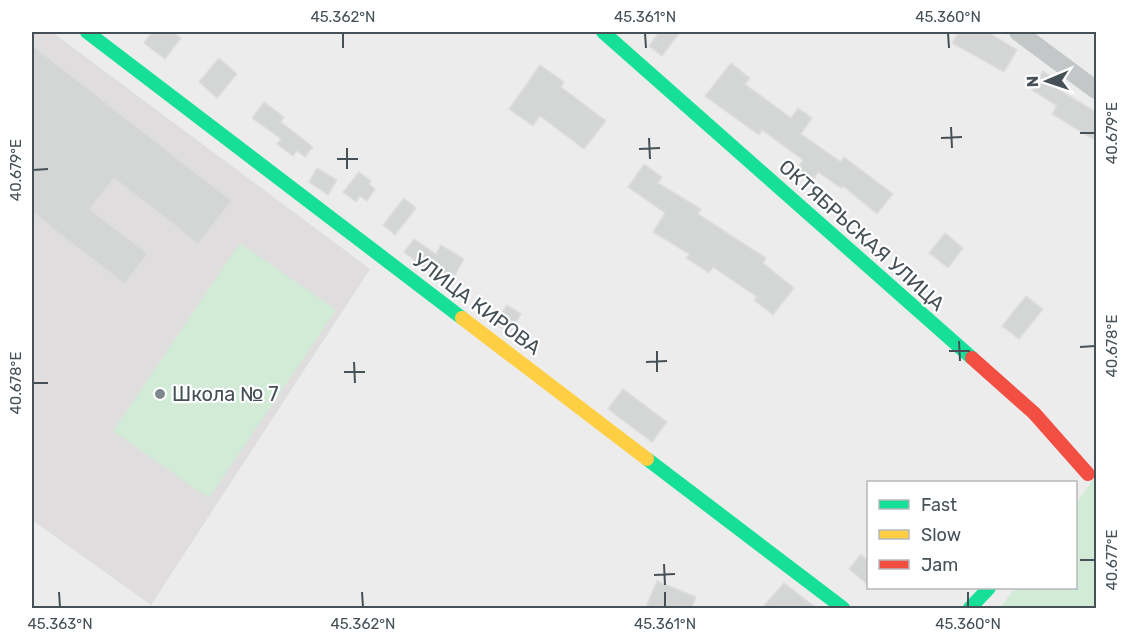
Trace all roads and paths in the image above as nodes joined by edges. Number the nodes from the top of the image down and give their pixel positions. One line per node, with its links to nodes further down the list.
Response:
1 (87, 32): 9 (street, УЛИЦА КИРОВА)
2 (603, 32): 6 (street, ОКТЯБРЬСКАЯ УЛИЦА)
3 (1018, 32): 4 (street)
4 (1096, 90)
5 (1096, 462): 6 (street)
6 (1088, 474): 7 (street)
7 (1077, 487)
8 (987, 589): 10 (street)
9 (843, 609)
10 (970, 609)

